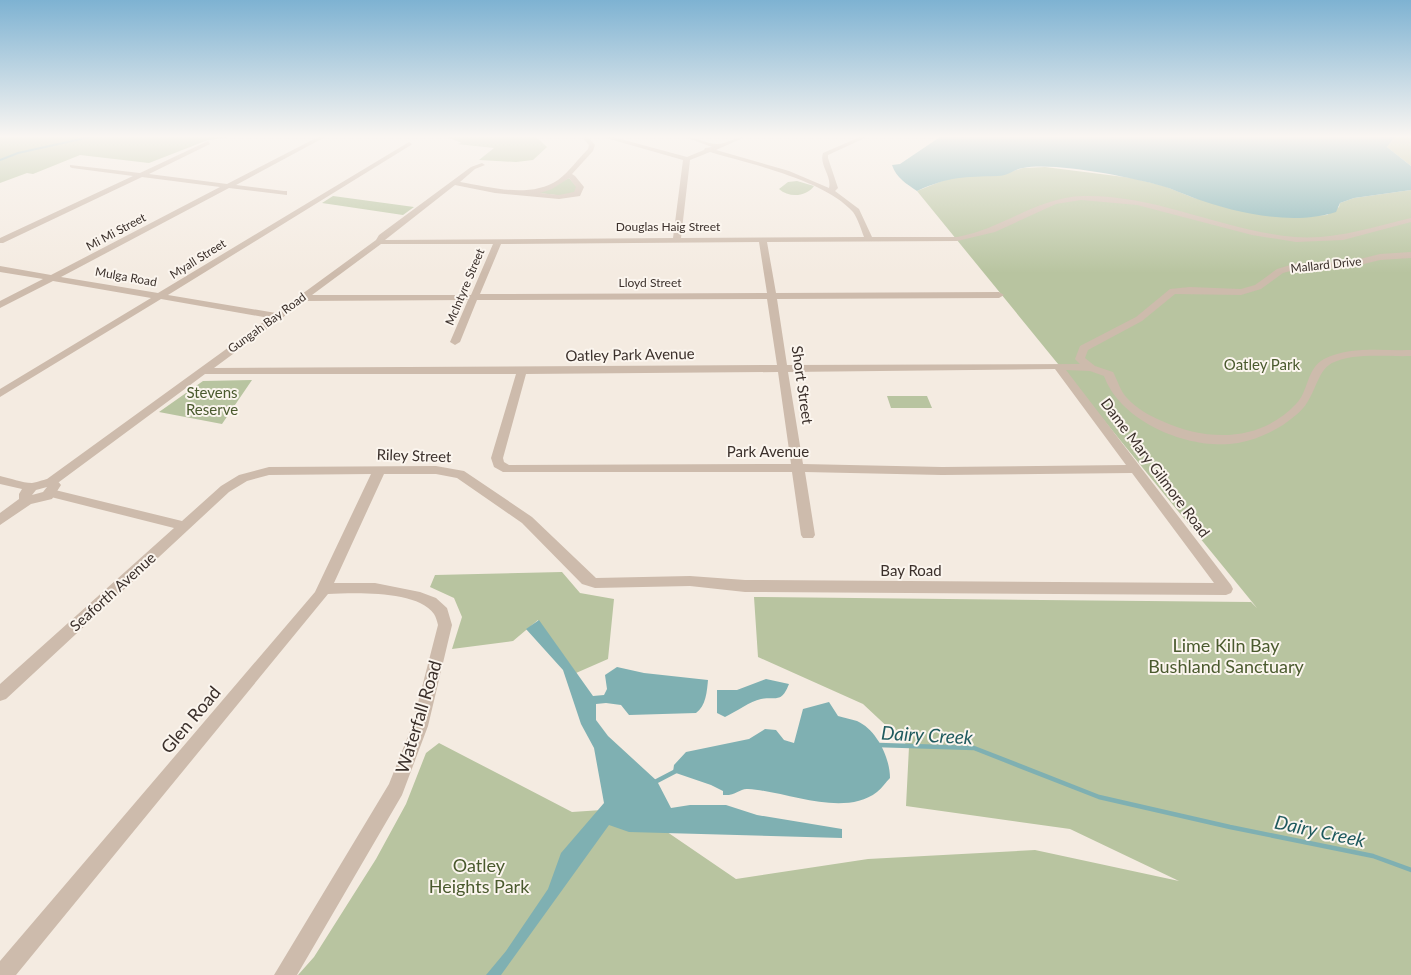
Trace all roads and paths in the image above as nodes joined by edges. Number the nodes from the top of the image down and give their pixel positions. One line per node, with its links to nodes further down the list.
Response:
1 (120, 182): 15 (street)
2 (202, 182): 11 (street)
3 (235, 182): 11 (street, Mi Mi Street)
4 (346, 182): 32 (street, Myall Street)
5 (556, 182): 14 (street)
6 (577, 182): 14 (street)
7 (684, 182): 22 (street)
8 (810, 182): 12 (street)
9 (834, 182): 12 (street)
10 (455, 183): 14 (street); 26 (street, Gungah Bay Road)
11 (228, 186): 13 (street); 29 (street, Mi Mi Street)
12 (830, 191): 21 (street)
13 (284, 193)
14 (526, 193)
15 (94, 194): 16 (street); 17 (street)
16 (58, 208): 17 (street); 19 (street)
17 (66, 210): 20 (street)
18 (1411, 220): 21 (street, Douglas Haig Street)
19 (0, 235): 20 (street)
20 (10, 236): 24 (street)
21 (869, 239): 23 (street, Douglas Haig Street)
22 (677, 240): 23 (street, Douglas Haig Street); 25 (street, Douglas Haig Street)
23 (763, 240): 30 (street, Short Street)
24 (0, 241)
25 (498, 241): 26 (street, Douglas Haig Street); 33 (street, McIntyre Street)
26 (379, 242): 34 (street, Gungah Bay Road)
27 (1411, 255): 39 (street, Mallard Drive)
28 (0, 269): 29 (street, Mulga Road)
29 (52, 278): 32 (street, Mulga Road); 35 (street, Mi Mi Street)
30 (773, 295): 31 (street, Lloyd Street); 33 (street, Lloyd Street); 41 (street, Short Street)
31 (999, 295)
32 (161, 296): 36 (street, Mulga Road); 45 (street, Myall Street)
33 (474, 297): 34 (street, Lloyd Street); 37 (street, McIntyre Street)
34 (301, 298): 36 (street, Gungah Bay Road)
35 (0, 305)
36 (276, 316): 43 (street, Gungah Bay Road)
37 (455, 342)
38 (1411, 352): 42 (street)
39 (1081, 359): 40 (street); 42 (street)
40 (1058, 366): 41 (street, Oatley Park Avenue); 42 (street); 47 (street, Dame Mary Gilmore Road)
41 (783, 368): 44 (street, Oatley Park Avenue); 46 (street, Short Street)
42 (1091, 368)
43 (202, 371): 44 (street, Oatley Park Avenue); 50 (street, Gungah Bay Road)
44 (522, 371): 46 (street, Park Avenue)
45 (0, 394)
46 (798, 468): 47 (street, Park Avenue); 55 (street, Short Street)
47 (1135, 469): 58 (street, Dame Mary Gilmore Road)
48 (379, 470): 51 (street, Riley Street); 56 (street, Riley Street); 57 (street, Glen Road)
49 (0, 480): 52 (street)
50 (51, 487): 52 (street); 54 (street)
51 (226, 489): 54 (street, Seaforth Avenue)
52 (30, 493): 53 (street)
53 (0, 520)
54 (184, 526): 59 (street, Seaforth Avenue)
55 (808, 535)
56 (595, 583): 58 (street, Bay Road)
57 (325, 589): 60 (street, Glen Road); 61 (street, Waterfall Road)
58 (1226, 589)
59 (0, 694)
60 (2, 975)
61 (285, 975)

